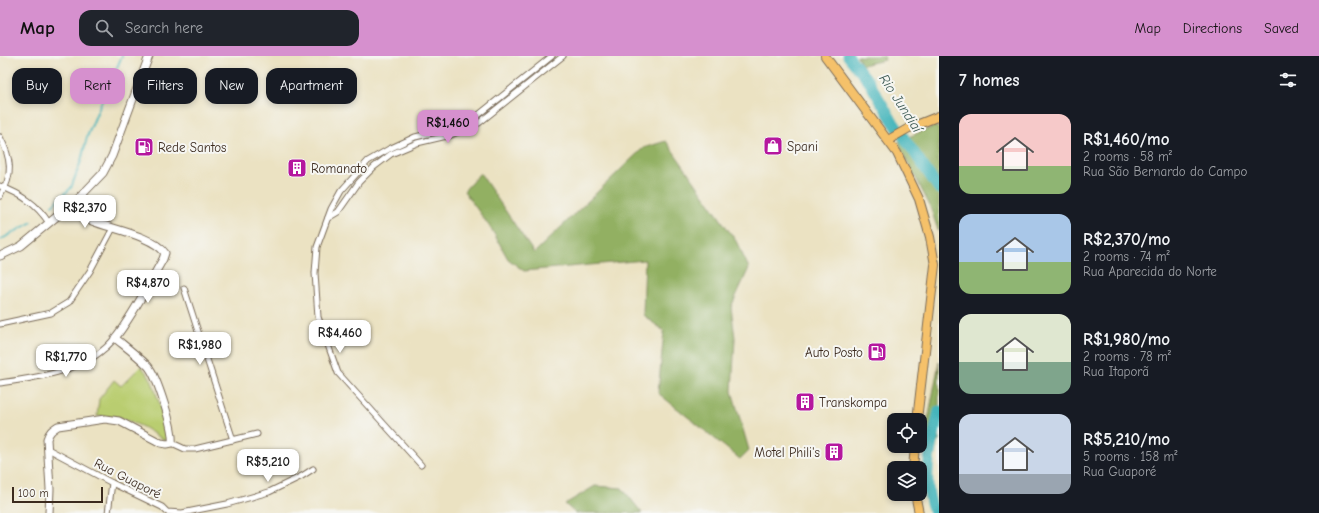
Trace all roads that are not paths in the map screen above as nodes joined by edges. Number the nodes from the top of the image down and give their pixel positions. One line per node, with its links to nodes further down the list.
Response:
1 (149, 56): 10 (street)
2 (552, 56): 11 (street)
3 (563, 56): 11 (street)
4 (825, 56): 7 (main road)
5 (939, 116): 7 (main road)
6 (0, 137): 8 (street)
7 (890, 138): 19 (main road)
8 (3, 187): 9 (street); 12 (street)
9 (0, 196)
10 (68, 208): 12 (street); 13 (street)
11 (328, 218): 24 (street)
12 (49, 223): 14 (street)
13 (113, 228): 16 (street); 17 (street)
14 (0, 256)
15 (184, 288): 21 (street)
16 (0, 324)
17 (115, 338): 18 (street); 22 (street)
18 (0, 383)
19 (918, 413)
20 (257, 434): 21 (street)
21 (233, 440): 22 (street)
22 (172, 443): 23 (street)
23 (48, 449): 26 (street, Rua Guaporé); 29 (street)
24 (421, 466)
25 (313, 469): 28 (street, Rua Guaporé)
26 (112, 483): 28 (street, Rua Guaporé); 30 (street)
27 (917, 501): 31 (main road)
28 (167, 512)
29 (49, 513)
30 (108, 513)
31 (919, 513)

